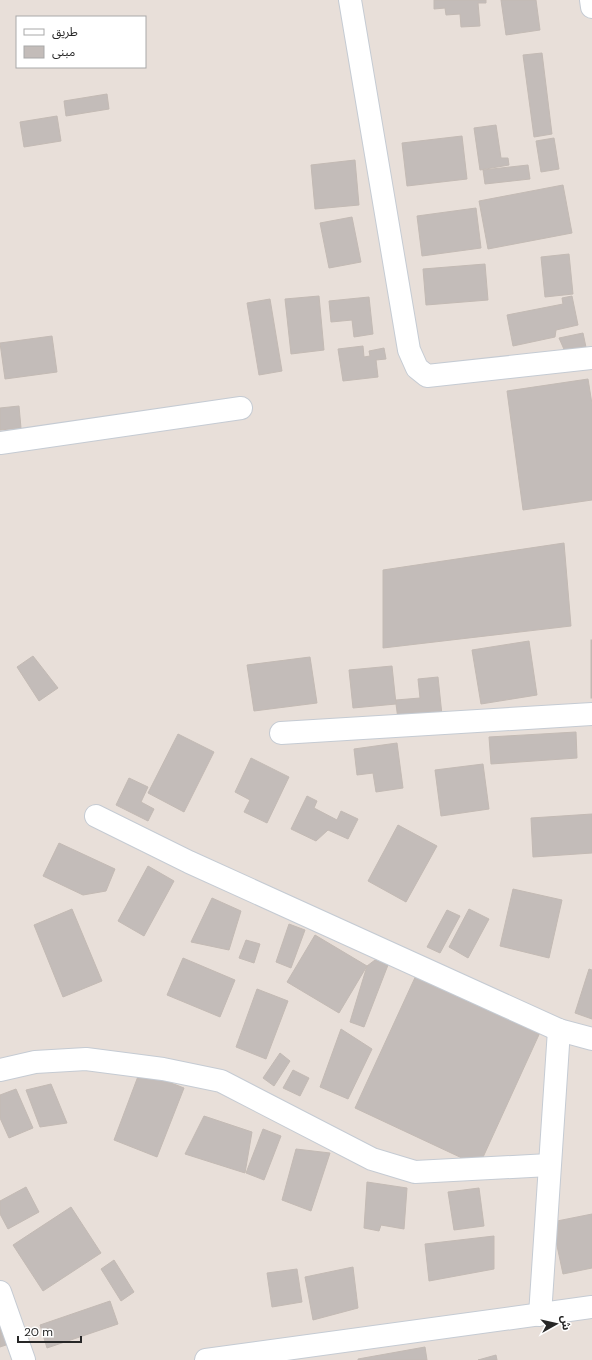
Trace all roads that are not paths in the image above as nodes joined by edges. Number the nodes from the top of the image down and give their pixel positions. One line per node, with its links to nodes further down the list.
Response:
1 (350, 0): 4 (street)
2 (591, 0): 3 (street)
3 (592, 7)
4 (592, 358)
5 (241, 408): 6 (street)
6 (0, 443)
7 (592, 714): 8 (street)
8 (281, 733)
9 (96, 816): 10 (street)
10 (559, 1030): 11 (street); 13 (street)
11 (592, 1039)
12 (0, 1070): 13 (street)
13 (549, 1165): 16 (street)
14 (0, 1292): 17 (street)
15 (592, 1307): 16 (street)
16 (540, 1314): 18 (street)
17 (24, 1360)
18 (206, 1360)

